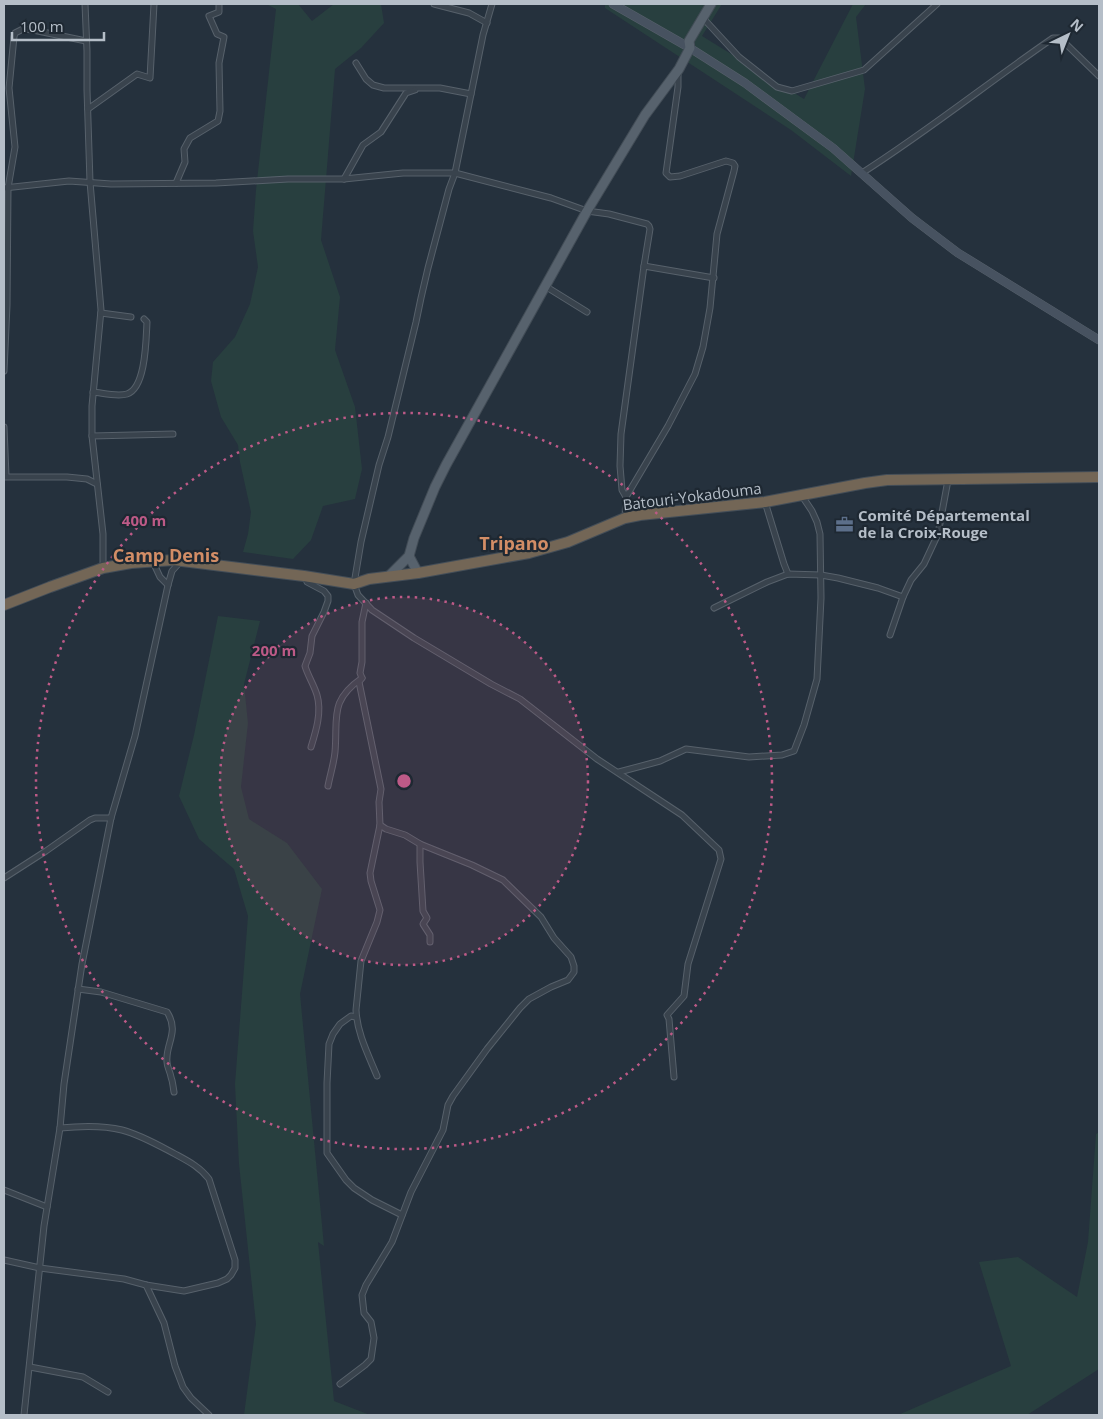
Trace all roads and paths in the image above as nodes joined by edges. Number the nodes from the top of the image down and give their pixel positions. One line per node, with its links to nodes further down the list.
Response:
1 (85, 4): 11 (street)
2 (154, 4): 18 (street)
3 (219, 4): 23 (street)
4 (434, 4): 10 (street)
5 (492, 4): 10 (street)
6 (613, 4): 12 (street)
7 (711, 4): 9 (main road)
8 (937, 4): 9 (street)
9 (703, 18): 12 (main road)
10 (487, 23): 17 (street)
11 (86, 40): 18 (street); 24 (street)
12 (690, 48): 14 (main road); 19 (street)
13 (356, 63): 16 (street)
14 (679, 69): 25 (main road); 27 (street)
15 (1099, 76): 19 (street)
16 (421, 88): 17 (street); 21 (street)
17 (471, 94): 20 (street)
18 (88, 109): 22 (street)
19 (862, 173): 33 (street)
20 (455, 174): 21 (street); 25 (street); 58 (street)
21 (344, 179): 23 (street)
22 (90, 182): 23 (street); 24 (street); 30 (street)
23 (176, 183)
24 (6, 188): 34 (street)
25 (587, 211): 26 (street); 28 (main road)
26 (644, 266): 27 (street); 46 (street)
27 (714, 278): 46 (street)
28 (545, 286): 29 (street); 49 (main road)
29 (587, 312)
30 (101, 313): 31 (street); 35 (street)
31 (131, 317)
32 (144, 318): 35 (street)
33 (1099, 340)
34 (4, 371)
35 (92, 392): 38 (street)
36 (4, 427): 40 (street)
37 (173, 434): 38 (street)
38 (92, 436): 39 (street)
39 (96, 474): 42 (street); 44 (street)
40 (5, 477): 42 (street)
41 (1099, 477): 43 (highway, Batouri-Yokadouma)
42 (87, 479): 44 (street)
43 (948, 479): 45 (highway, Batouri-Yokadouma); 60 (street)
44 (97, 484): 52 (street)
45 (802, 496): 47 (highway, Batouri-Yokadouma); 55 (street)
46 (626, 497): 48 (street)
47 (765, 502): 48 (highway, Batouri-Yokadouma); 54 (street)
48 (625, 518): 53 (highway, Batouri-Yokadouma)
49 (409, 556): 53 (main road); 57 (main road)
50 (181, 560): 51 (highway, Batouri-Yokadouma); 56 (highway, Batouri-Yokadouma); 59 (street)
51 (153, 562): 52 (highway, Batouri-Yokadouma); 59 (street)
52 (103, 568): 62 (highway, Batouri-Yokadouma)
53 (418, 573): 57 (highway, Batouri-Yokadouma)
54 (788, 574): 55 (street); 63 (street)
55 (821, 575): 60 (street); 67 (street)
56 (304, 576): 58 (highway, Batouri-Yokadouma); 66 (street)
57 (389, 576): 58 (highway, Batouri-Yokadouma)
58 (354, 584): 61 (street)
59 (168, 585): 69 (street)
60 (903, 597): 64 (street)
61 (366, 603): 65 (street); 67 (street)
62 (4, 605)
63 (714, 608)
64 (890, 635)
65 (362, 678): 68 (street); 70 (street)
66 (311, 747)
67 (618, 772): 77 (street)
68 (328, 786)
69 (111, 818): 72 (street); 74 (street)
70 (380, 825): 71 (street); 75 (street)
71 (420, 844): 73 (street); 82 (street)
72 (4, 878)
73 (430, 942)
74 (78, 989): 78 (street); 79 (street)
75 (356, 1017): 76 (street); 82 (street)
76 (377, 1076)
77 (674, 1077)
78 (174, 1092)
79 (60, 1128): 81 (street); 85 (street)
80 (4, 1190): 81 (street)
81 (47, 1207): 84 (street)
82 (402, 1215): 87 (street)
83 (4, 1260): 84 (street)
84 (40, 1268): 85 (street); 86 (street)
85 (146, 1285): 90 (street)
86 (30, 1367): 88 (street); 89 (street)
87 (340, 1384)
88 (108, 1392)
89 (24, 1415)
90 (208, 1415)

